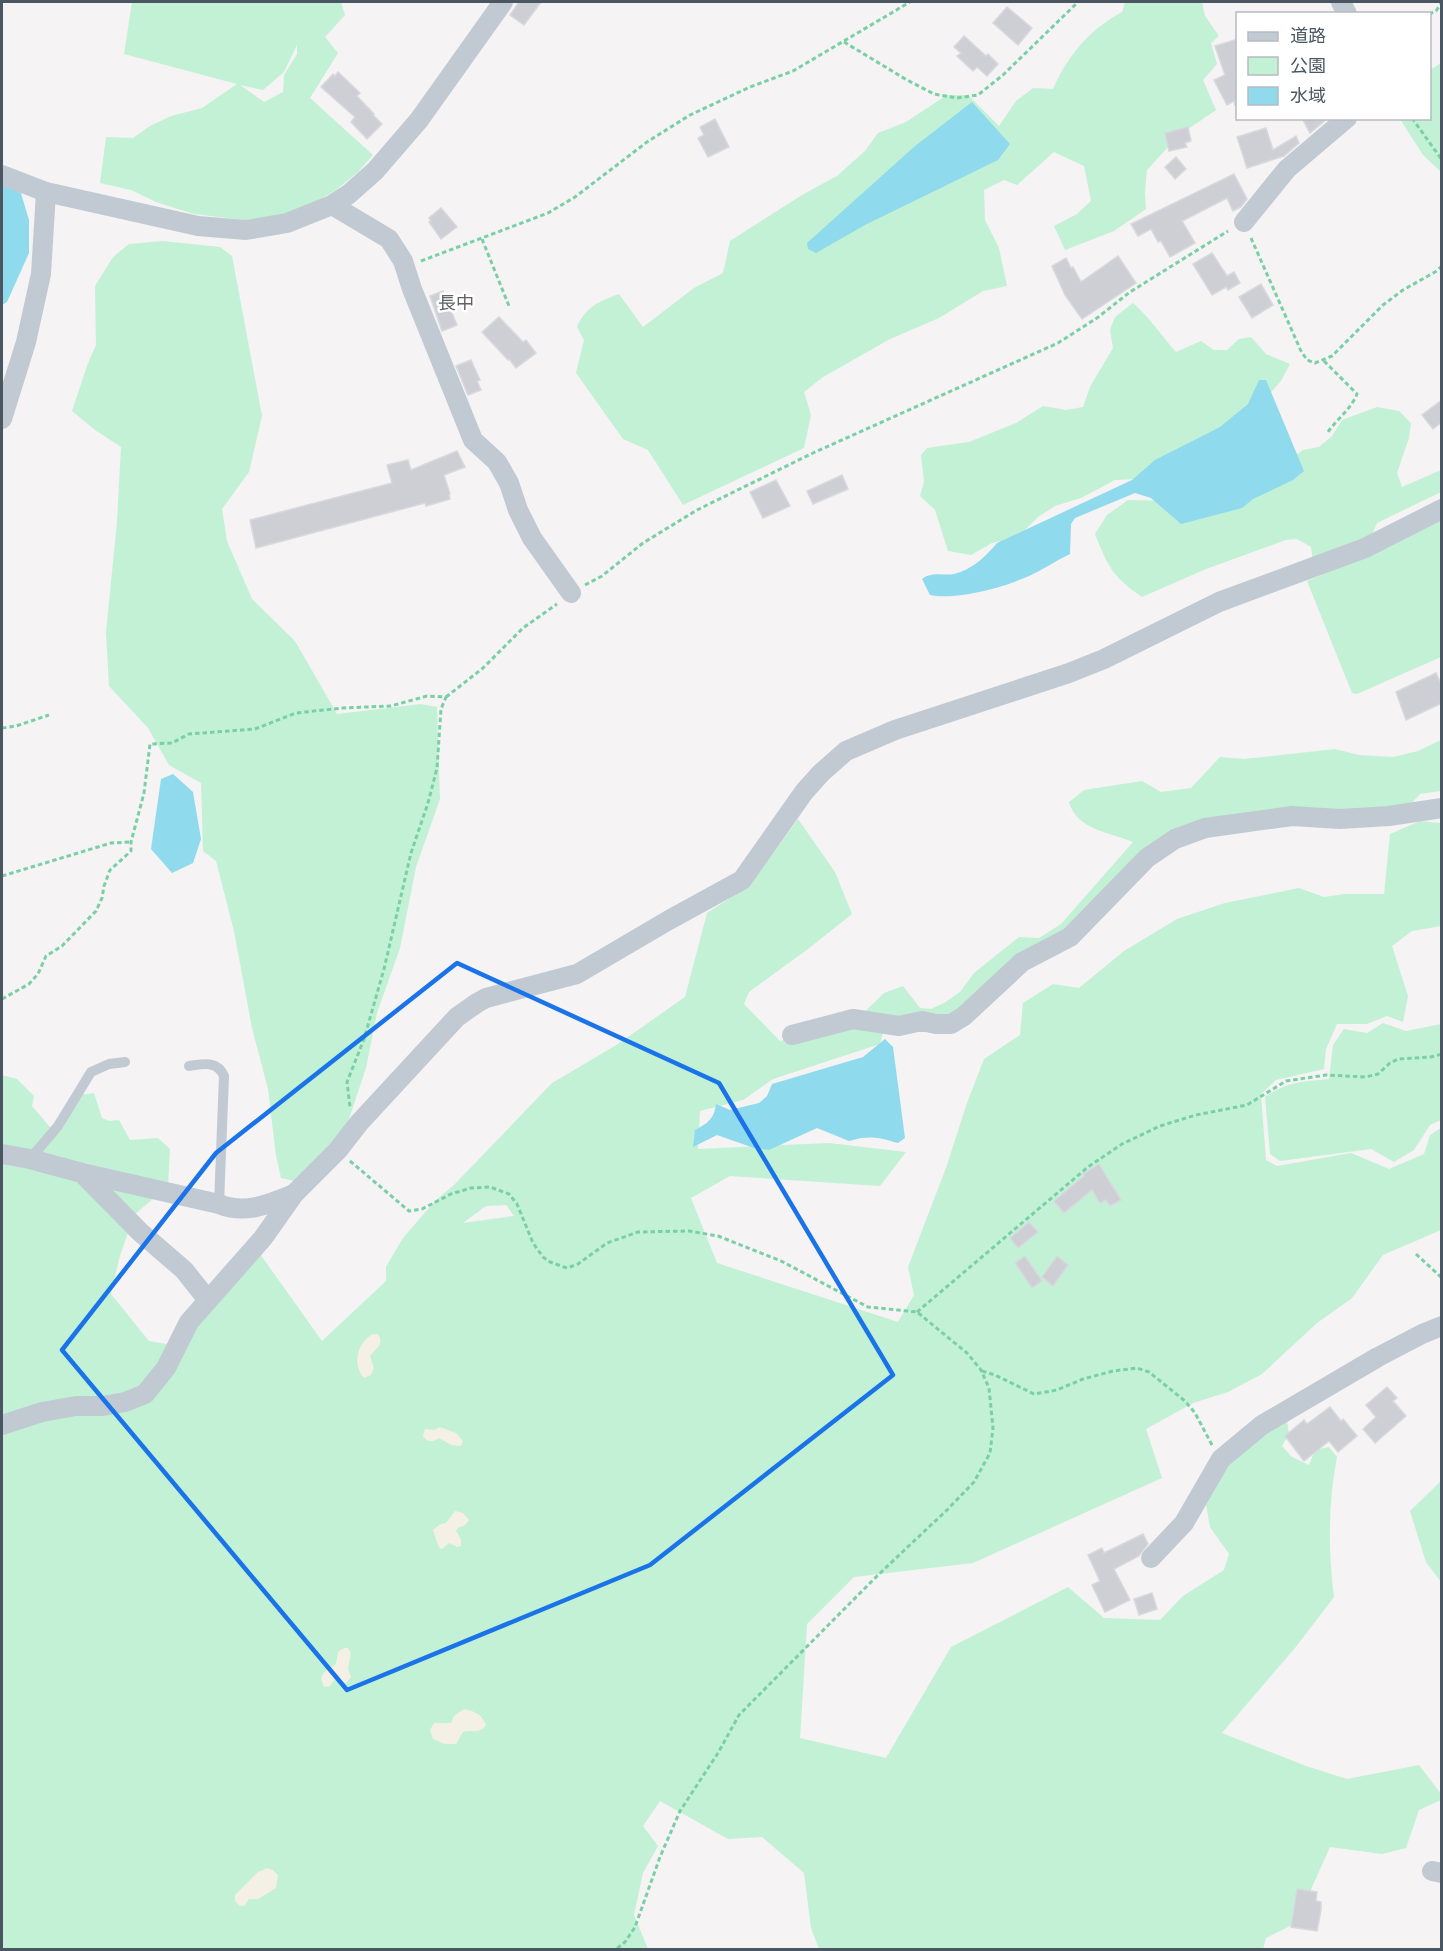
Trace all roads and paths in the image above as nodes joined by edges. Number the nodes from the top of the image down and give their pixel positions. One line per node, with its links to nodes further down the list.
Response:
1 (502, 2): 12 (street)
2 (910, 2): 6 (path)
3 (1078, 2): 6 (path)
4 (1442, 3): 5 (path)
5 (1431, 13)
6 (844, 42): 14 (path)
7 (1345, 120): 13 (street)
8 (1413, 120): 9 (path)
9 (1442, 159)
10 (2, 175): 11 (street)
11 (46, 192): 12 (street); 19 (street)
12 (332, 206): 15 (street)
13 (1244, 222): 18 (path); 22 (path)
14 (482, 239): 15 (path); 17 (path)
15 (405, 266): 22 (street)
16 (1442, 266): 18 (path)
17 (509, 306)
18 (1324, 361): 20 (path)
19 (2, 419)
20 (1328, 432)
21 (1442, 509): 34 (street)
22 (572, 593): 23 (path)
23 (446, 697): 27 (path); 34 (path)
24 (49, 715): 25 (path)
25 (2, 728)
26 (1442, 808): 30 (street)
27 (131, 842): 28 (path); 29 (path)
28 (2, 876)
29 (2, 999)
30 (792, 1035)
31 (1442, 1054): 44 (path)
32 (125, 1062): 37 (lane)
33 (189, 1066): 40 (lane)
34 (359, 1123): 35 (street)
35 (338, 1150): 39 (street); 44 (path)
36 (2, 1154): 37 (street)
37 (30, 1159): 38 (street)
38 (82, 1173): 40 (street); 43 (street)
39 (294, 1194): 40 (street); 43 (street)
40 (219, 1204)
41 (1416, 1254): 42 (path)
42 (1442, 1278)
43 (207, 1299): 47 (street)
44 (917, 1312): 46 (path)
45 (1442, 1326): 48 (street)
46 (981, 1370): 48 (path); 50 (path)
47 (2, 1425)
48 (1221, 1460): 49 (street)
49 (1151, 1558)
50 (615, 1950)

